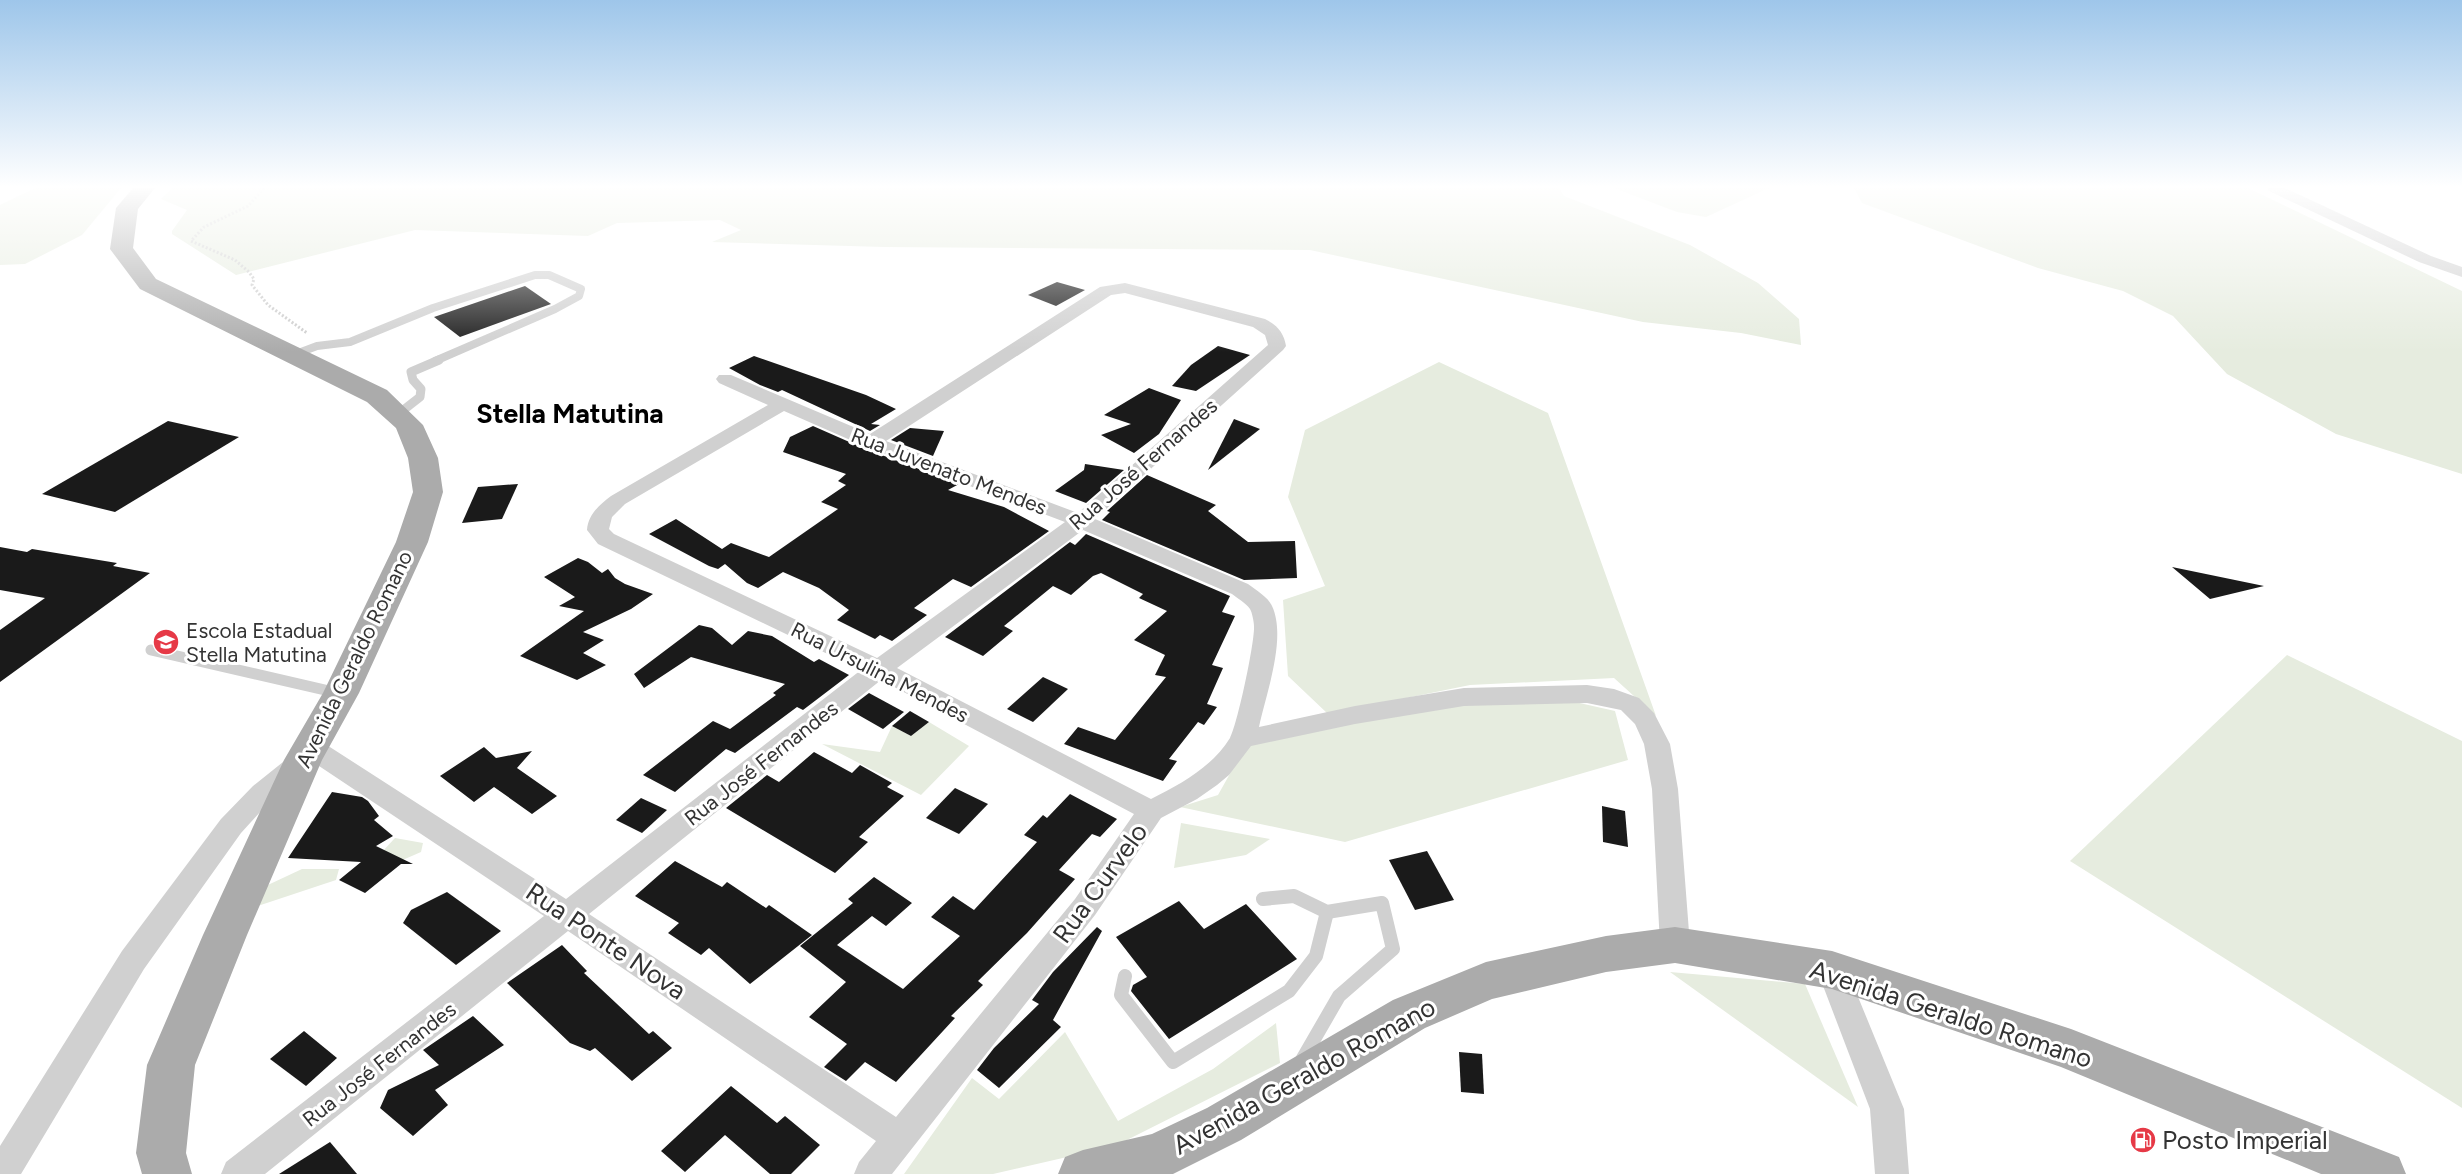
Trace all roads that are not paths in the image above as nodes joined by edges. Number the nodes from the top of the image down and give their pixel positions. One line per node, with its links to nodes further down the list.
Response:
1 (122, 243): 4 (main road, Avenida Geraldo Romano)
2 (2391, 243): 3 (street)
3 (2462, 272)
4 (293, 355): 7 (main road, Avenida Geraldo Romano); 7 (lane)
5 (725, 379): 6 (street, Rua Juvenato Mendes)
6 (781, 405): 8 (street, Rua Juvenato Mendes); 12 (street, Rua Ursulina Mendes)
7 (397, 415): 13 (main road, Avenida Geraldo Romano)
8 (871, 442): 9 (street, Rua Juvenato Mendes); 9 (street, Rua José Fernandes)
9 (1081, 521): 10 (street, Rua Juvenato Mendes); 12 (street, Rua José Fernandes)
10 (1240, 589): 14 (street, Rua Curvelo)
11 (151, 650): 13 (lane)
12 (879, 669): 16 (street, Rua Ursulina Mendes); 19 (street, Rua José Fernandes)
13 (340, 693): 15 (main road, Avenida Geraldo Romano)
14 (1243, 739): 16 (street, Rua Curvelo); 20 (street)
15 (306, 753): 19 (street, Rua Ponte Nova); 26 (street); 27 (main road, Avenida Geraldo Romano)
16 (1151, 811): 24 (street, Rua Curvelo)
17 (1263, 899): 18 (lane)
18 (1327, 912): 22 (lane); 23 (lane)
19 (568, 916): 24 (street, Rua Ponte Nova); 28 (street, Rua José Fernandes)
20 (1676, 945): 21 (main road, Avenida Geraldo Romano); 23 (main road, Avenida Geraldo Romano)
21 (1832, 970): 25 (main road, Avenida Geraldo Romano); 31 (street)
22 (1125, 976)
23 (1287, 1086): 30 (main road, Avenida Geraldo Romano)
24 (900, 1138): 29 (street, Rua Curvelo)
25 (2324, 1161): 32 (main road, Avenida Geraldo Romano)
26 (2, 1174)
27 (167, 1174)
28 (238, 1174)
29 (871, 1174)
30 (1083, 1174)
31 (1892, 1174)
32 (2381, 1174)

